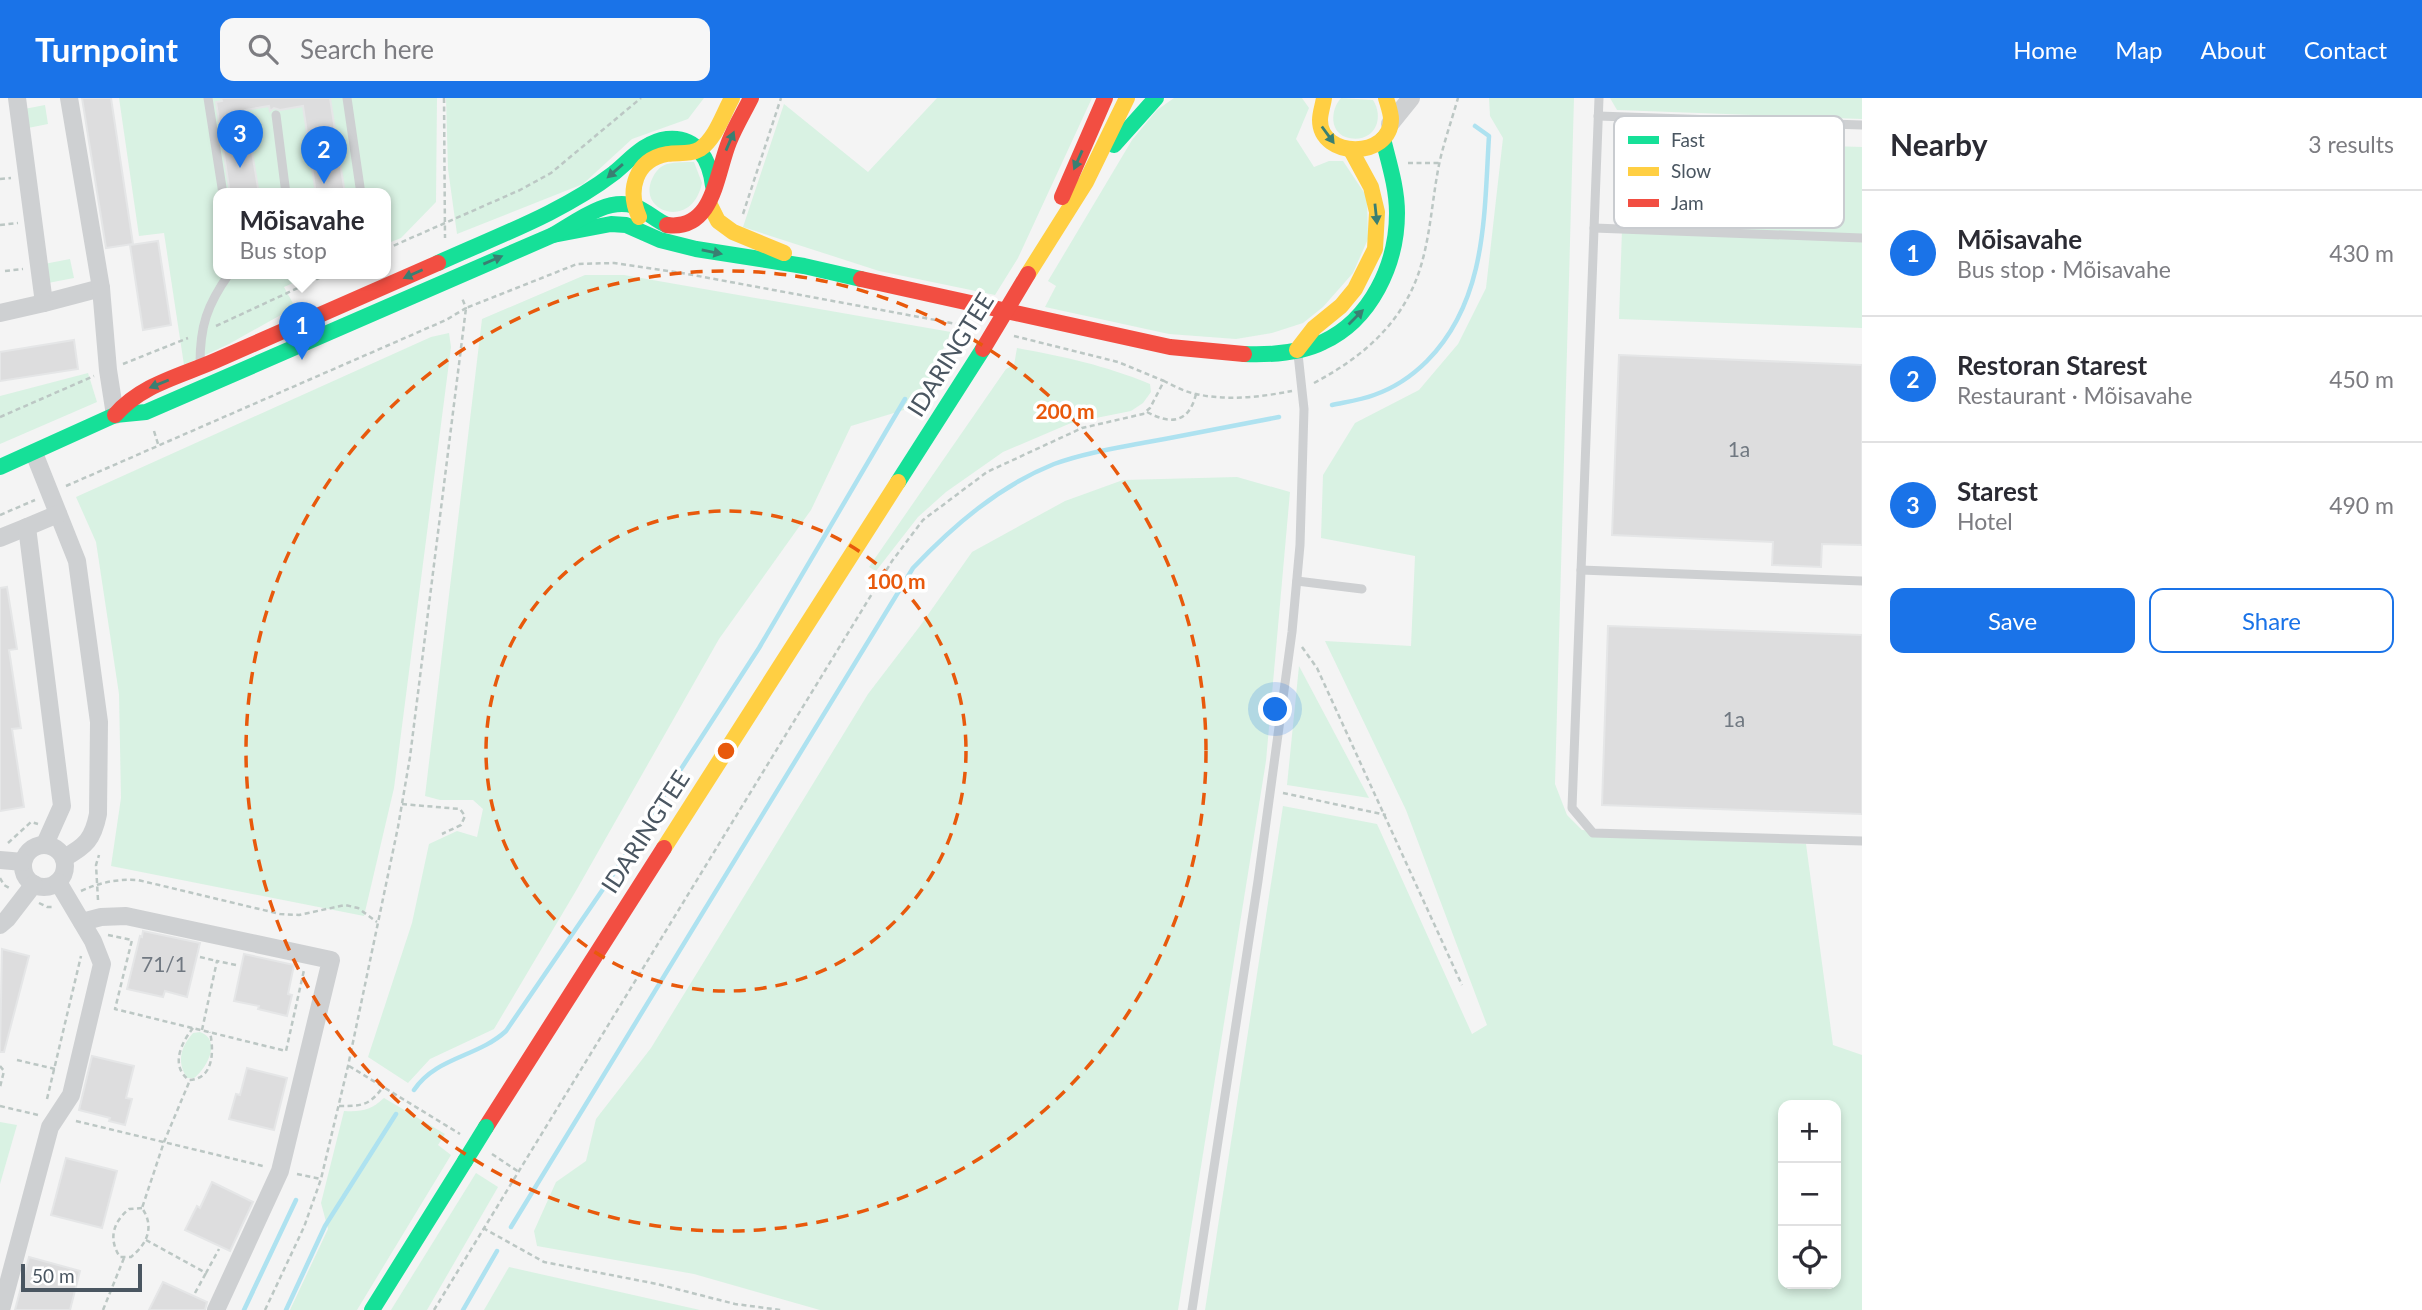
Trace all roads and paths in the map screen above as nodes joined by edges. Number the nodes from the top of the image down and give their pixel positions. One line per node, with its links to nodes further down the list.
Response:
1 (17, 98): 51 (street)
2 (69, 98): 49 (street)
3 (208, 98): 32 (lane)
4 (347, 98): 34 (lane)
5 (444, 98): 38 (path)
6 (642, 98): 38 (path)
7 (732, 98): 26 (street)
8 (751, 98): 31 (street, one-way to 8)
9 (781, 98): 37 (path)
10 (1105, 98): 46 (street, IDARINGTEE, one-way to 46)
11 (1127, 98): 30 (street, IDARINGTEE)
12 (1156, 98): 30 (street)
13 (1386, 98): 24 (street)
14 (1411, 98): 24 (street)
15 (1458, 98): 28 (path)
16 (1599, 98): 19 (lane)
17 (1319, 101): 27 (street, one-way to 27)
18 (276, 115): 33 (lane)
19 (1598, 116): 20 (lane); 39 (lane)
20 (1614, 117)
21 (696, 123): 25 (street)
22 (1844, 124): 23 (lane)
23 (1862, 125)
24 (1386, 132): 27 (street); 29 (street)
25 (673, 139): 26 (street); 58 (street, one-way to 58)
26 (699, 148): 31 (street); 36 (street)
27 (1352, 152): 57 (street, one-way to 57)
28 (1440, 163): 29 (path); 62 (path)
29 (1390, 166): 57 (street, one-way to 29)
30 (1086, 182): 46 (street, IDARINGTEE)
31 (713, 186): 35 (street)
32 (221, 188)
33 (285, 188)
34 (360, 188)
35 (709, 203): 36 (street); 45 (street)
36 (632, 205): 40 (street); 41 (street)
37 (743, 213)
38 (445, 222): 43 (path); 44 (path)
39 (1594, 228): 42 (lane); 76 (lane)
40 (648, 233): 41 (street); 45 (street, one-way to 45)
41 (553, 235): 61 (street, one-way to 41)
42 (1862, 238)
43 (446, 242)
44 (391, 246)
45 (804, 266): 57 (street)
46 (1028, 274): 136 (street, IDARINGTEE, bridge)
47 (225, 279): 55 (lane)
48 (317, 279): 55 (path)
49 (101, 288): 51 (street); 59 (street)
50 (458, 289): 52 (path)
51 (44, 303): 53 (street)
52 (466, 309): 54 (path); 68 (path); 82 (path)
53 (0, 313)
54 (983, 329)
55 (202, 332): 58 (lane); 59 (path)
56 (1008, 335): 60 (path)
57 (1297, 350): 62 (lane)
58 (201, 368): 61 (lane); 65 (street, one-way to 65)
59 (108, 370): 65 (street); 66 (path)
60 (1164, 381): 63 (path); 64 (path)
61 (206, 386): 65 (street)
62 (1302, 389): 63 (path); 77 (lane)
63 (1196, 394): 64 (path)
64 (1147, 412): 123 (path)
65 (114, 415): 69 (street)
66 (0, 417)
67 (151, 424): 68 (path)
68 (159, 445): 71 (path)
69 (34, 453): 70 (street); 71 (street)
70 (0, 467)
71 (50, 493): 72 (street); 73 (path)
72 (58, 513): 74 (street); 87 (street)
73 (0, 515)
74 (27, 527): 75 (street); 86 (street)
75 (0, 538)
76 (1581, 570): 78 (lane); 85 (lane)
77 (1297, 581): 79 (lane); 80 (lane)
78 (1862, 581)
79 (1362, 589)
80 (1292, 632): 81 (lane); 83 (path)
81 (1271, 791): 83 (path); 139 (lane)
82 (402, 804): 84 (path); 96 (path)
83 (1386, 815): 104 (path)
84 (442, 834)
85 (1862, 841)
86 (45, 844): 87 (street); 89 (street)
87 (64, 858): 91 (street)
88 (0, 860): 89 (street)
89 (23, 862): 93 (street)
90 (0, 878): 93 (path)
91 (58, 882): 93 (street); 95 (street)
92 (96, 884): 96 (path)
93 (29, 890): 94 (path); 97 (street)
94 (57, 906)
95 (82, 922): 100 (street); 112 (street)
96 (377, 922): 110 (path)
97 (0, 925)
98 (104, 935): 105 (path)
99 (83, 947): 111 (path)
100 (307, 955): 107 (path); 122 (street)
101 (200, 957): 102 (path)
102 (217, 961): 103 (path); 106 (path)
103 (236, 965)
104 (1462, 985)
105 (192, 1028): 106 (path); 113 (path)
106 (202, 1030): 107 (path)
107 (210, 1032): 113 (path)
108 (17, 1060): 111 (path)
109 (0, 1066): 114 (path)
110 (348, 1066): 115 (path); 116 (path)
111 (54, 1068): 112 (path); 118 (path)
112 (76, 1073): 118 (street)
113 (190, 1080): 120 (path)
114 (0, 1087)
115 (383, 1087): 116 (path); 119 (path)
116 (339, 1106): 124 (path)
117 (1, 1108): 118 (path)
118 (49, 1117): 120 (path); 132 (street)
119 (460, 1134)
120 (164, 1142): 122 (path); 125 (path)
121 (484, 1149): 123 (path)
122 (280, 1171): 124 (path); 134 (street)
123 (519, 1171): 126 (path)
124 (321, 1179): 135 (path)
125 (142, 1208): 127 (path); 129 (path)
126 (482, 1228): 137 (path); 138 (path)
127 (146, 1240): 129 (path); 130 (path)
128 (219, 1249): 130 (path)
129 (124, 1258): 133 (path)
130 (206, 1273): 131 (path)
131 (195, 1293)
132 (1, 1310)
133 (103, 1310)
134 (216, 1310)
135 (265, 1310)
136 (372, 1310)
137 (433, 1310)
138 (781, 1310)
139 (1192, 1310)

